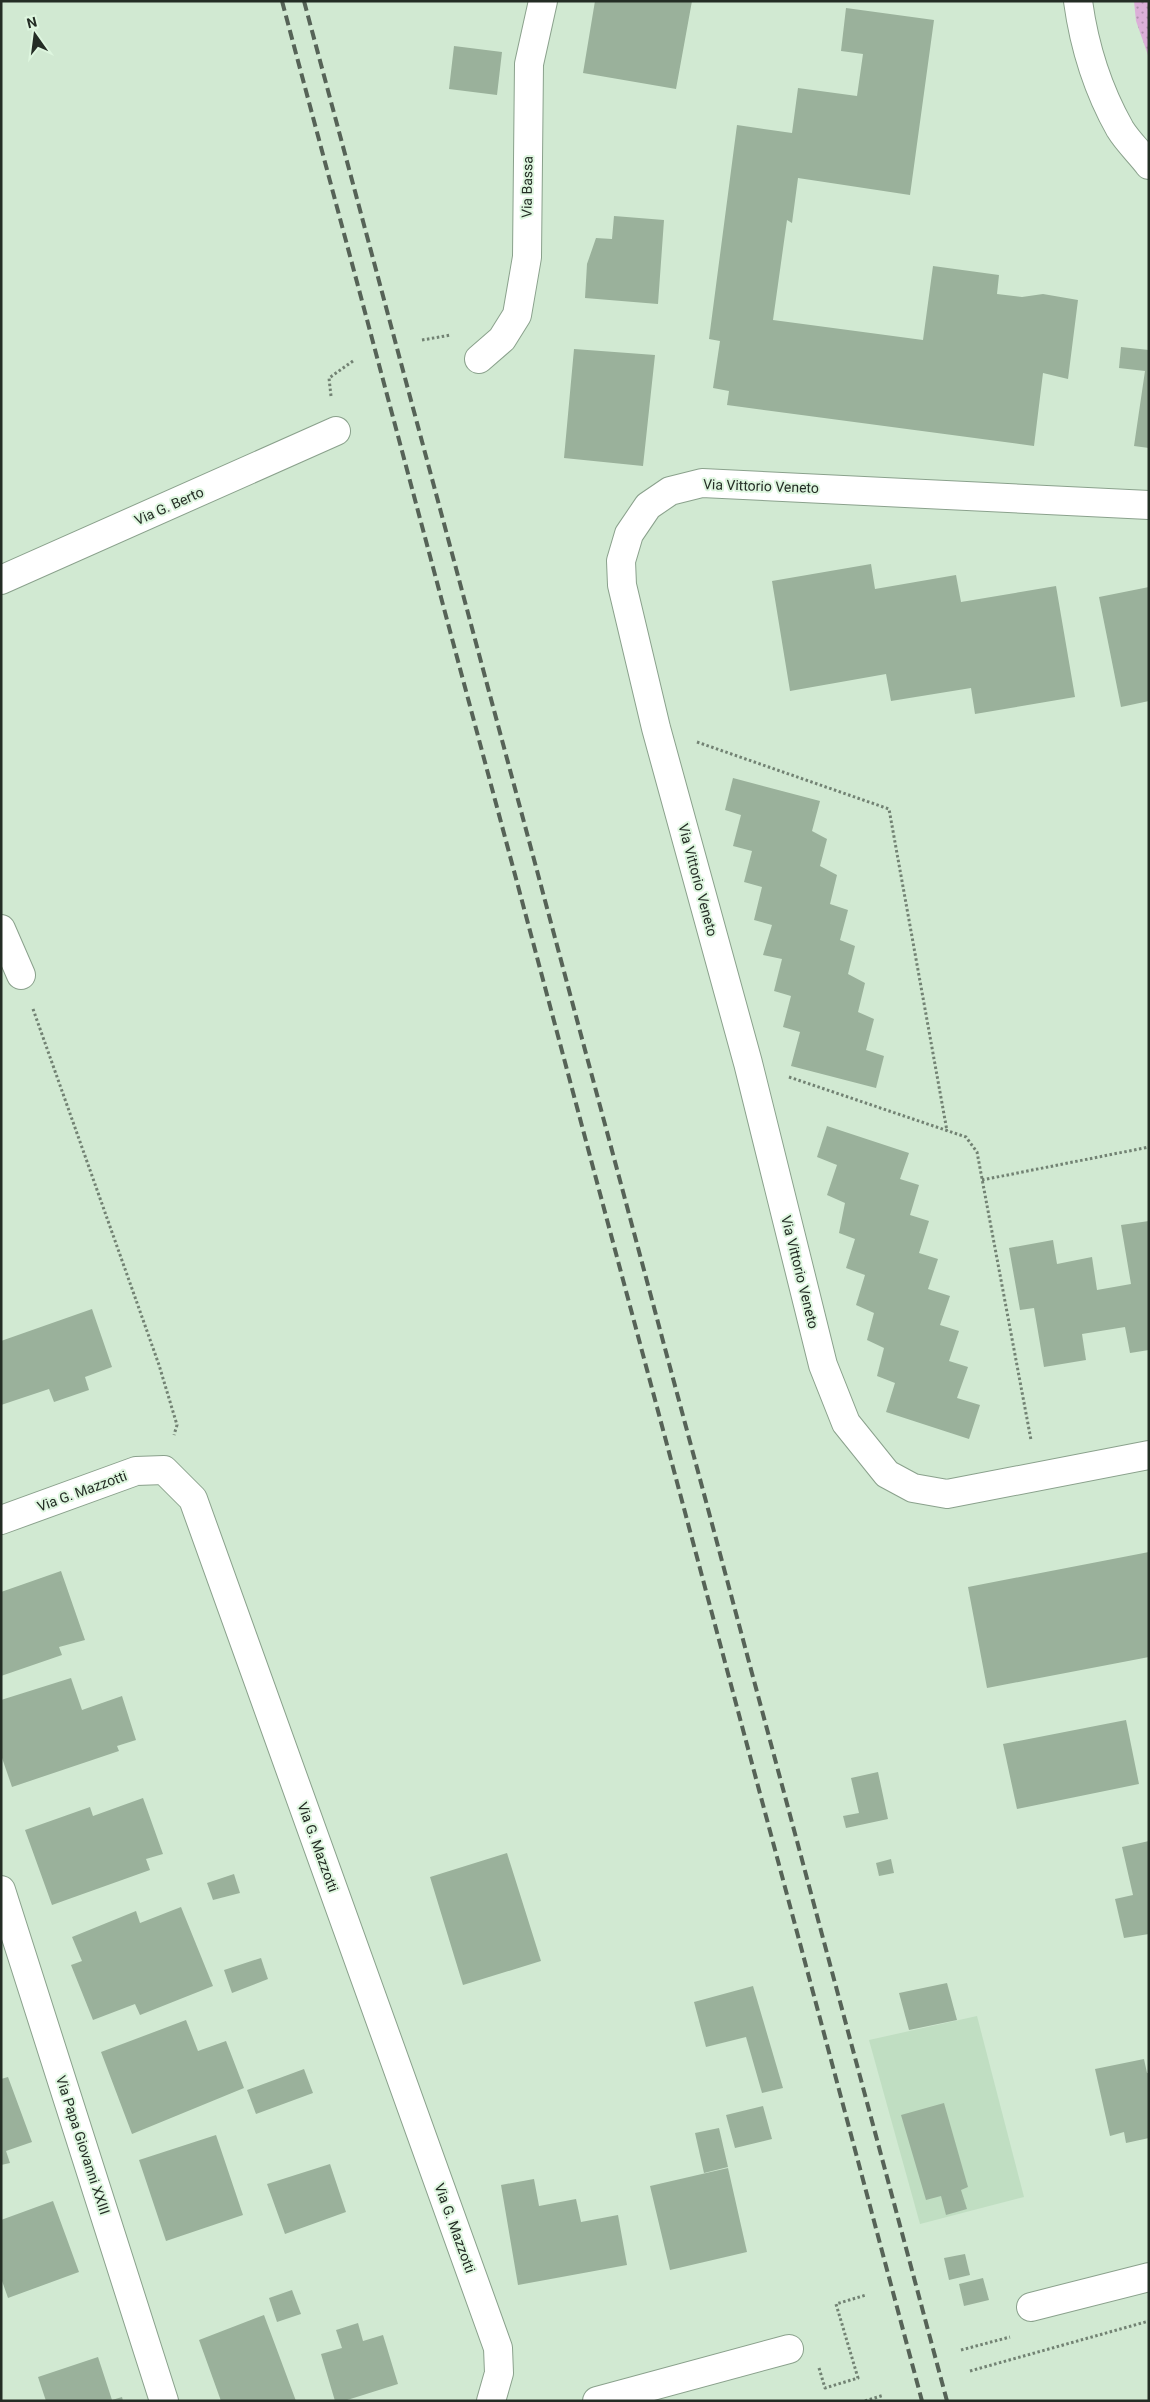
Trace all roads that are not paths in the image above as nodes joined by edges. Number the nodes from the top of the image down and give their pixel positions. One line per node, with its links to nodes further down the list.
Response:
1 (543, 1): 4 (street, Via Bassa)
2 (1078, 1): 3 (street)
3 (1149, 165)
4 (479, 359)
5 (336, 431): 7 (street, Via G. Berto)
6 (1149, 505): 10 (street, Via Vittorio Veneto)
7 (1, 580)
8 (1, 929): 9 (street)
9 (21, 975)
10 (1149, 1455)
11 (1, 1520): 16 (street, Via G. Mazzotti)
12 (1, 1890): 17 (street, Via Papa Giovanni XXIII)
13 (1149, 2277): 14 (street)
14 (1032, 2307)
15 (789, 2349): 18 (street)
16 (495, 2399)
17 (164, 2401)
18 (597, 2401)

